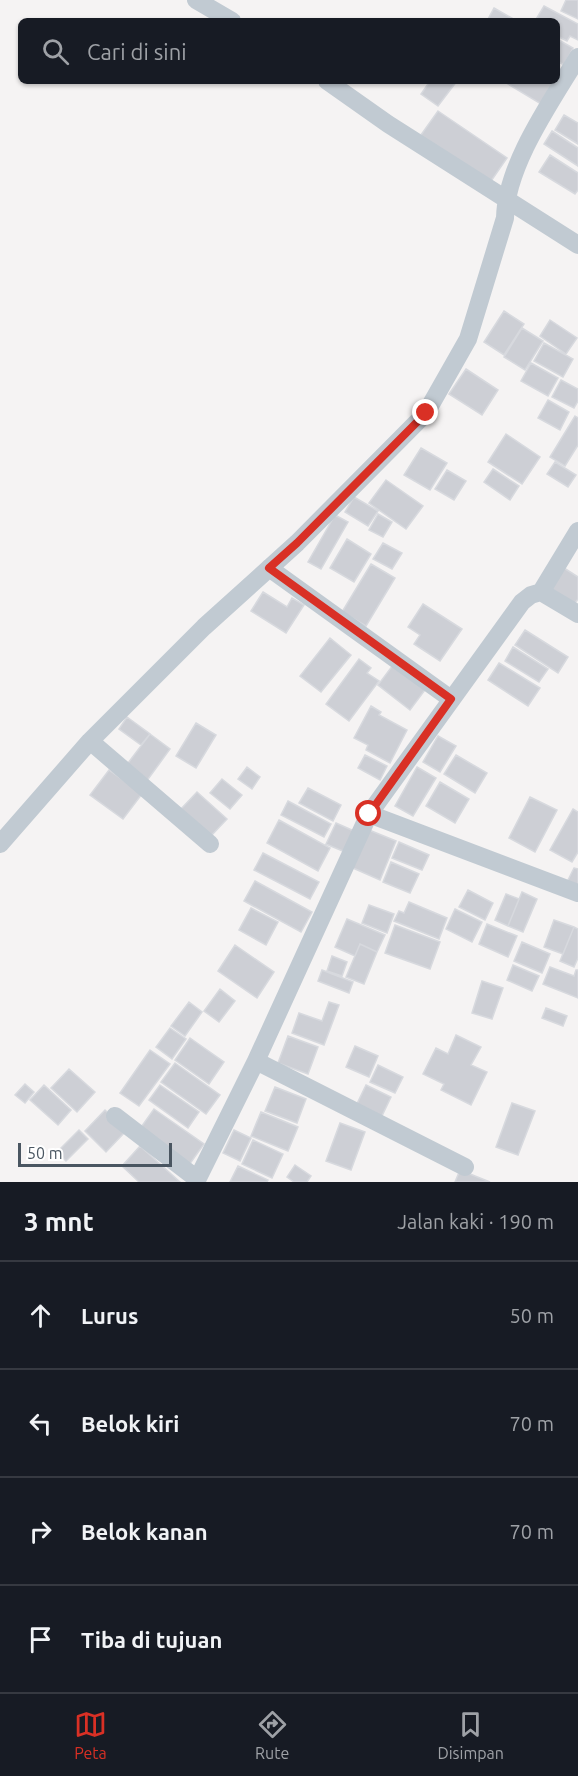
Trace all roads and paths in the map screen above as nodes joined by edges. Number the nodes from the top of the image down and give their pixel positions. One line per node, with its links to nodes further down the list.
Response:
1 (196, 0): 2 (street)
2 (227, 18)
3 (578, 57): 5 (street)
4 (331, 84): 5 (street)
5 (506, 200): 6 (street); 8 (street)
6 (578, 245)
7 (578, 531): 9 (street)
8 (269, 568): 11 (street); 12 (street)
9 (541, 592): 10 (street); 11 (street)
10 (578, 614)
11 (451, 699): 13 (street)
12 (90, 741): 14 (street); 15 (street)
13 (369, 814): 16 (street); 17 (street)
14 (0, 844)
15 (210, 844)
16 (578, 893)
17 (256, 1061): 19 (street); 20 (street)
18 (116, 1116): 20 (street)
19 (465, 1167)
20 (197, 1181)

